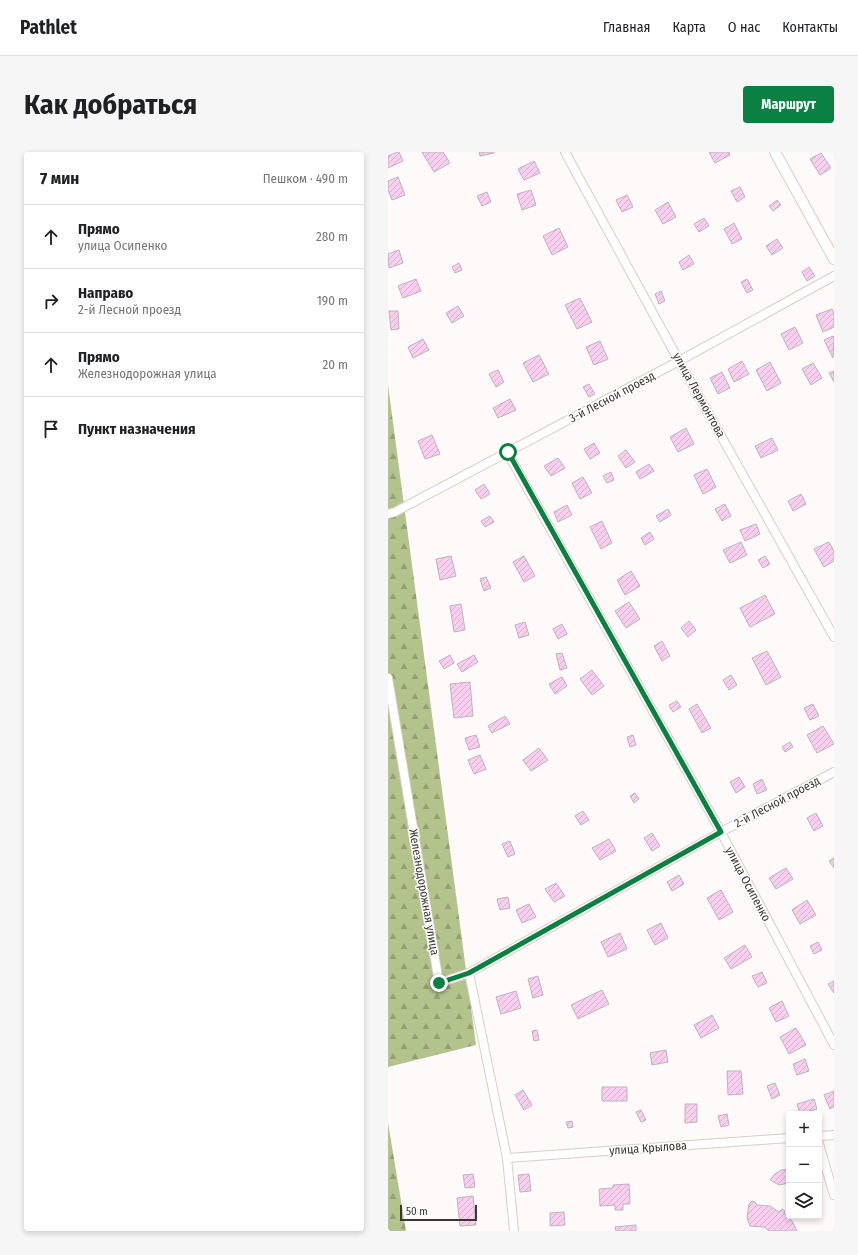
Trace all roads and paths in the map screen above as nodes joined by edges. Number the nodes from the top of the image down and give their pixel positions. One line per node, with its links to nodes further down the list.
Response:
1 (565, 152): 5 (street, улица Лермонтова)
2 (775, 152): 3 (street)
3 (834, 259)
4 (834, 276): 5 (street, 3-й Лесной проезд)
5 (679, 361): 6 (street, 3-й Лесной проезд); 8 (street, улица Лермонтова)
6 (508, 452): 7 (street, 3-й Лесной проезд); 11 (street, улица Осипенко)
7 (388, 514)
8 (834, 637)
9 (388, 678): 12 (street, Железнодорожная улица)
10 (834, 772): 11 (street, 2-й Лесной проезд)
11 (721, 832): 12 (street, 2-й Лесной проезд); 13 (street, улица Осипенко)
12 (469, 973): 18 (street)
13 (834, 1045)
14 (834, 1134): 15 (street)
15 (822, 1136)
16 (786, 1138): 18 (street, улица Крылова)
17 (820, 1147): 19 (street)
18 (507, 1158): 20 (street)
19 (834, 1195)
20 (514, 1231)

